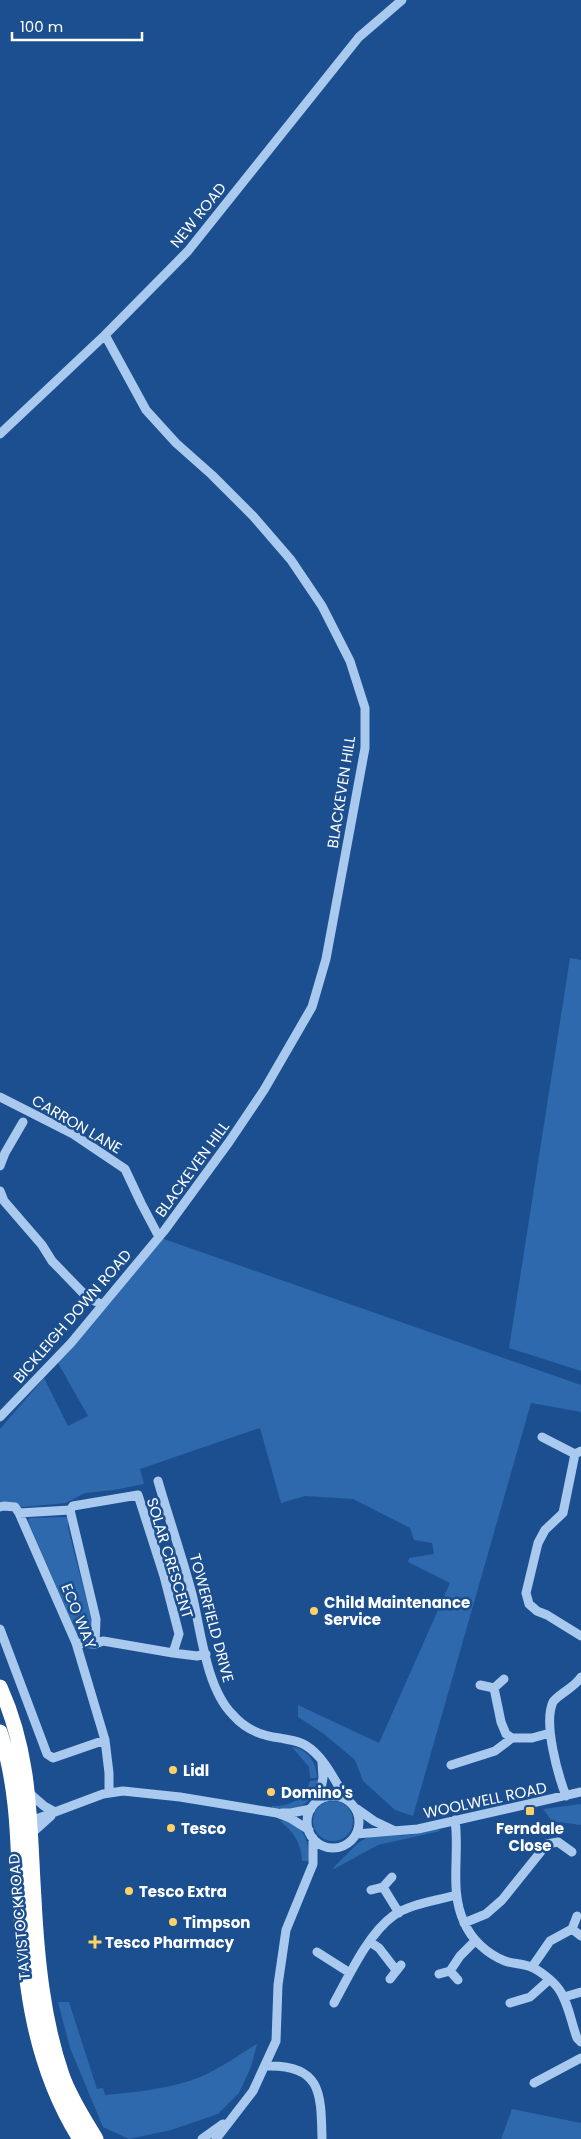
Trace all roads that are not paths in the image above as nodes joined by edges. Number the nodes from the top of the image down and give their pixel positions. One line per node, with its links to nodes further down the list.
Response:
1 (402, 0): 2 (street, NEW ROAD)
2 (105, 336): 3 (street, NEW ROAD); 8 (street, BLACKEVEN HILL)
3 (0, 434)
4 (0, 1097): 8 (street, CARRON LANE)
5 (23, 1122): 6 (street)
6 (0, 1166)
7 (0, 1191): 9 (street)
8 (162, 1234): 9 (street, BICKLEIGH DOWN ROAD)
9 (102, 1305): 10 (street, BICKLEIGH DOWN ROAD)
10 (0, 1417)
11 (542, 1437): 12 (street)
12 (578, 1452): 18 (street)
13 (158, 1481): 22 (street, TOWERFIELD DRIVE)
14 (0, 1507): 15 (street)
15 (17, 1510): 16 (street); 19 (street, ECO WAY)
16 (70, 1510): 20 (street); 21 (street, SOLAR CRESCENT)
17 (0, 1630): 31 (street)
18 (581, 1636)
19 (76, 1643): 20 (street); 31 (street, ECO WAY)
20 (95, 1644): 21 (street)
21 (174, 1653): 22 (street)
22 (206, 1654): 32 (street, TOWERFIELD DRIVE)
23 (504, 1679): 27 (street)
24 (579, 1683): 29 (street)
25 (480, 1685): 27 (street)
26 (0, 1687): 34 (highway, TAVISTOCK ROAD)
27 (494, 1688): 30 (street)
28 (0, 1732): 45 (highway, TAVISTOCK ROAD)
29 (550, 1733): 30 (street); 37 (street)
30 (512, 1738): 33 (street)
31 (105, 1740): 36 (street, ECO WAY)
32 (322, 1762): 38 (street, TOWERFIELD DRIVE); 39 (street)
33 (450, 1765)
34 (28, 1792): 42 (street); 45 (highway, TAVISTOCK ROAD)
35 (581, 1792): 37 (street, WOOLWELL ROAD)
36 (109, 1793): 42 (street); 43 (street)
37 (566, 1796): 44 (street, WOOLWELL ROAD)
38 (346, 1799): 39 (street); 41 (street)
39 (319, 1800): 40 (street)
40 (311, 1809): 43 (street); 47 (street)
41 (356, 1809): 46 (street, WOOLWELL ROAD); 48 (street)
42 (55, 1812): 45 (street); 45 (street)
43 (277, 1813): 47 (street)
44 (454, 1820): 46 (street, WOOLWELL ROAD); 53 (street)
45 (26, 1823): 78 (highway, TAVISTOCK ROAD); 79 (highway, TAVISTOCK ROAD)
46 (393, 1830): 48 (street, WOOLWELL ROAD)
47 (311, 1834): 48 (street); 75 (street)
48 (356, 1834)
49 (572, 1852): 56 (street)
50 (392, 1877): 51 (street)
51 (383, 1887): 52 (street); 54 (street)
52 (371, 1890)
53 (456, 1895): 54 (street); 56 (street)
54 (399, 1913): 60 (street)
55 (578, 1916): 57 (street)
56 (464, 1923): 59 (street)
57 (572, 1930): 58 (street); 62 (street)
58 (581, 1936)
59 (475, 1941): 62 (street); 63 (street)
60 (370, 1942): 64 (street); 66 (street)
61 (317, 1952): 64 (street)
62 (532, 1967): 68 (street)
63 (450, 1971): 65 (street); 67 (street)
64 (350, 1973): 71 (street)
65 (439, 1974)
66 (390, 1979)
67 (458, 1980)
68 (548, 1980): 70 (street); 72 (street)
69 (581, 1992): 70 (street)
70 (564, 1997): 73 (street)
71 (334, 2003)
72 (510, 2003)
73 (581, 2042)
74 (581, 2058): 76 (street)
75 (266, 2066): 77 (street); 82 (street)
76 (534, 2083)
77 (234, 2116): 80 (street); 81 (street)
78 (80, 2139)
79 (96, 2139)
80 (202, 2139)
81 (216, 2139)
82 (322, 2139)

